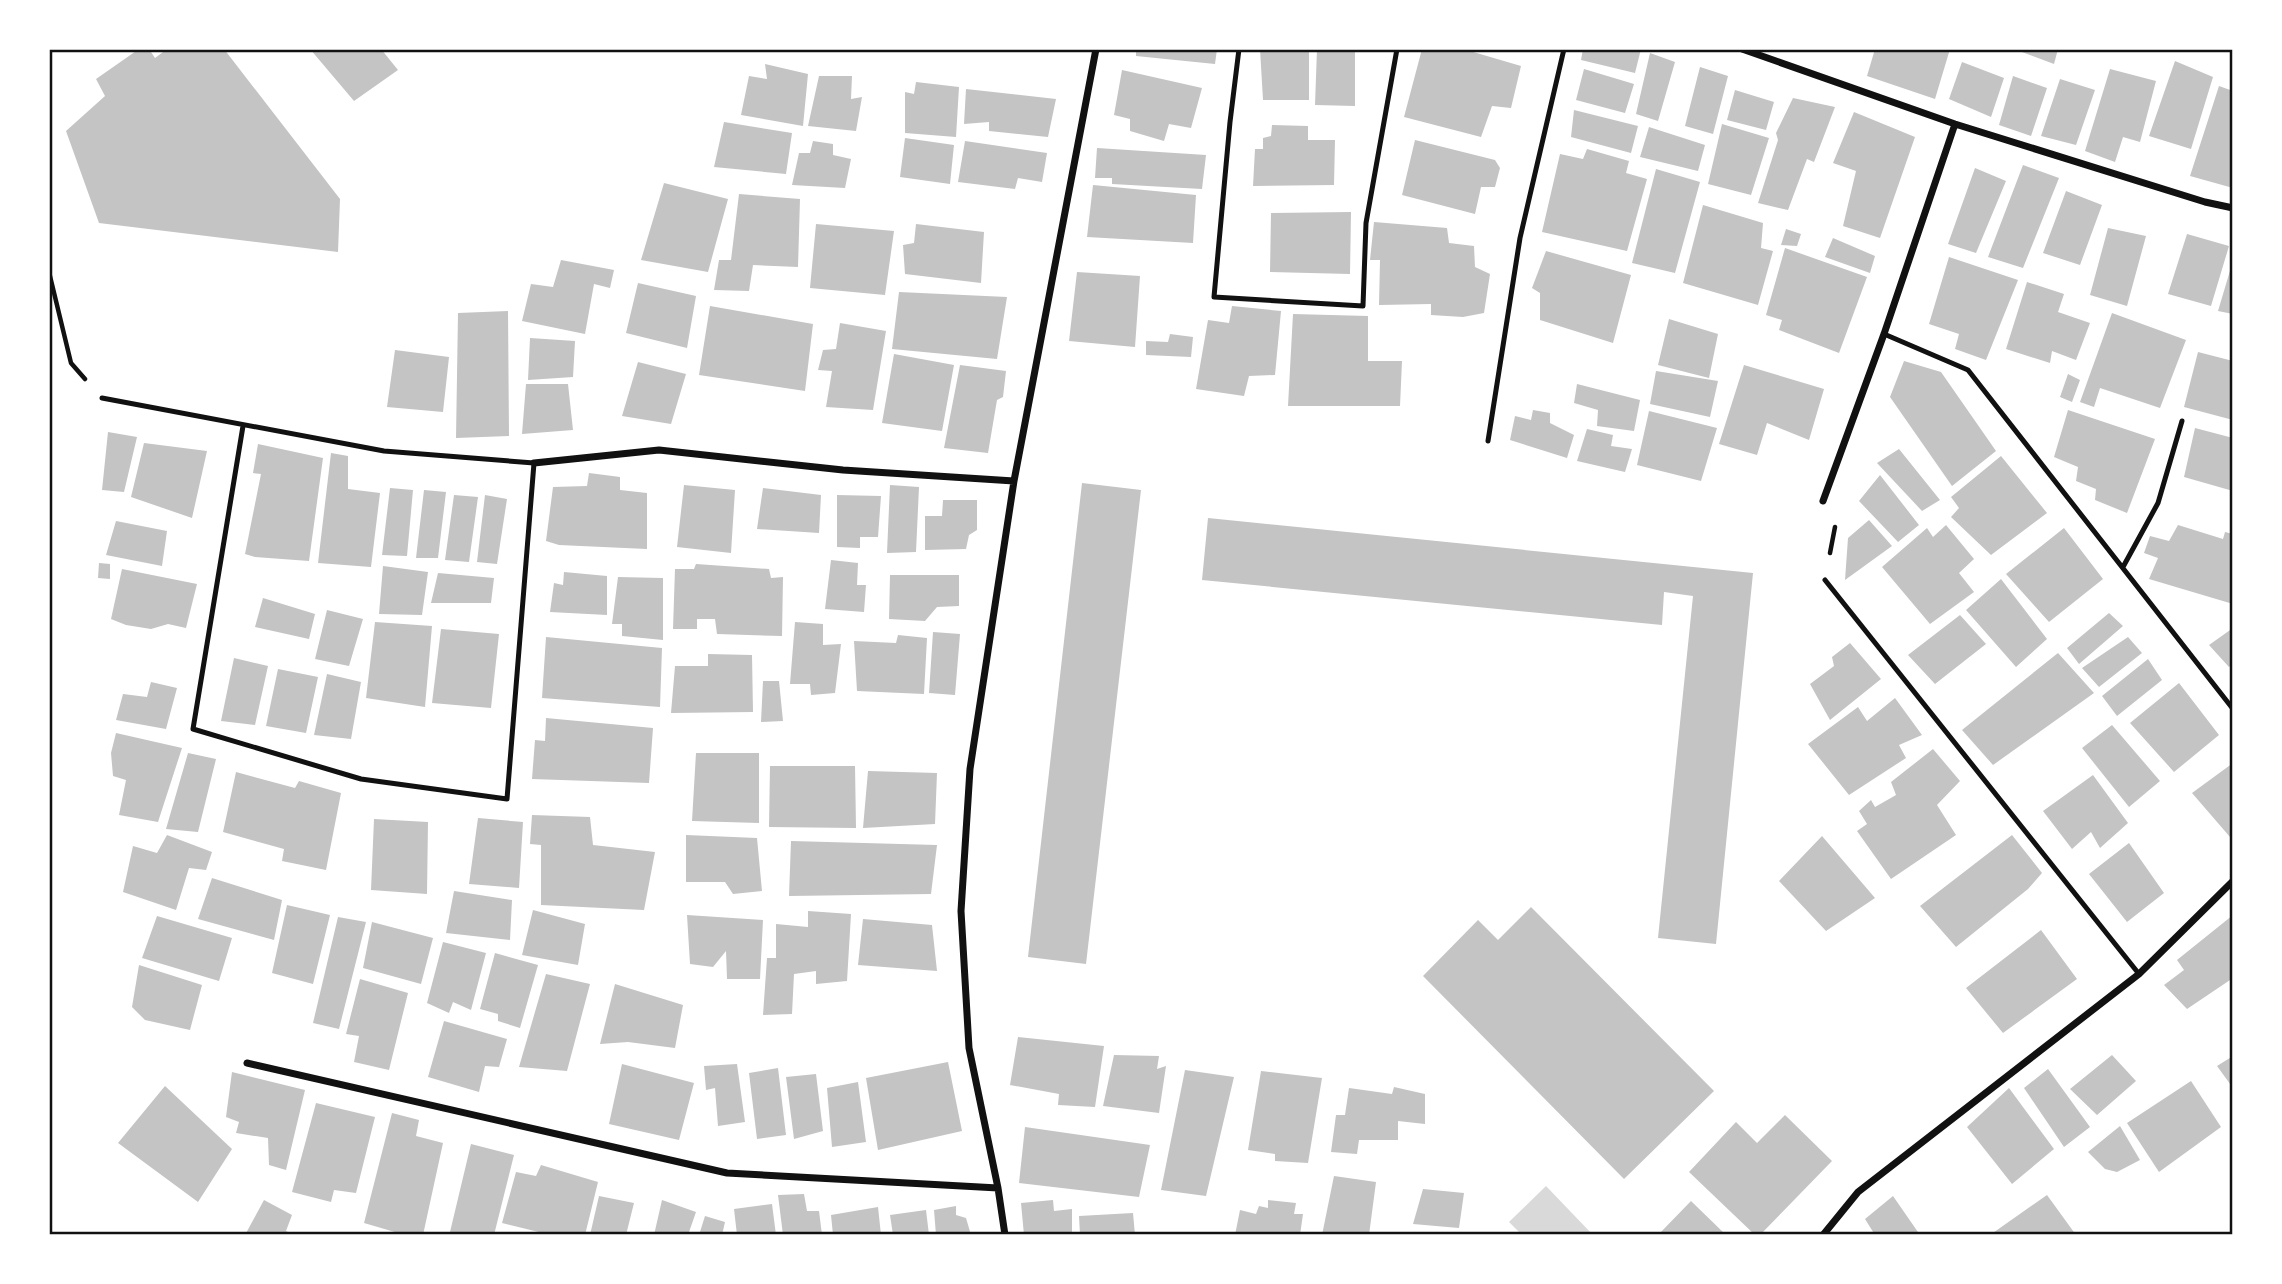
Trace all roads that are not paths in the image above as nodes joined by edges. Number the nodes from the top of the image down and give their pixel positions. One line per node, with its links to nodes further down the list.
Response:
1 (1096, 49): 14 (street)
2 (1239, 49): 3 (lane)
3 (1397, 49)
4 (1564, 49): 12 (lane)
5 (1742, 49): 6 (street)
6 (1955, 124): 7 (street); 8 (street)
7 (2233, 208)
8 (1884, 334): 15 (street); 16 (lane)
9 (102, 398): 11 (lane)
10 (2182, 421): 16 (lane)
11 (243, 426): 13 (lane); 13 (lane)
12 (1488, 441)
13 (534, 463): 14 (street)
14 (1014, 481): 22 (street)
15 (1823, 501)
16 (2123, 567): 18 (lane)
17 (1825, 580): 20 (lane)
18 (2233, 709)
19 (2233, 881): 20 (street)
20 (2139, 974): 24 (street)
21 (247, 1063): 22 (street)
22 (998, 1188): 23 (street)
23 (1005, 1235)
24 (1822, 1235)

